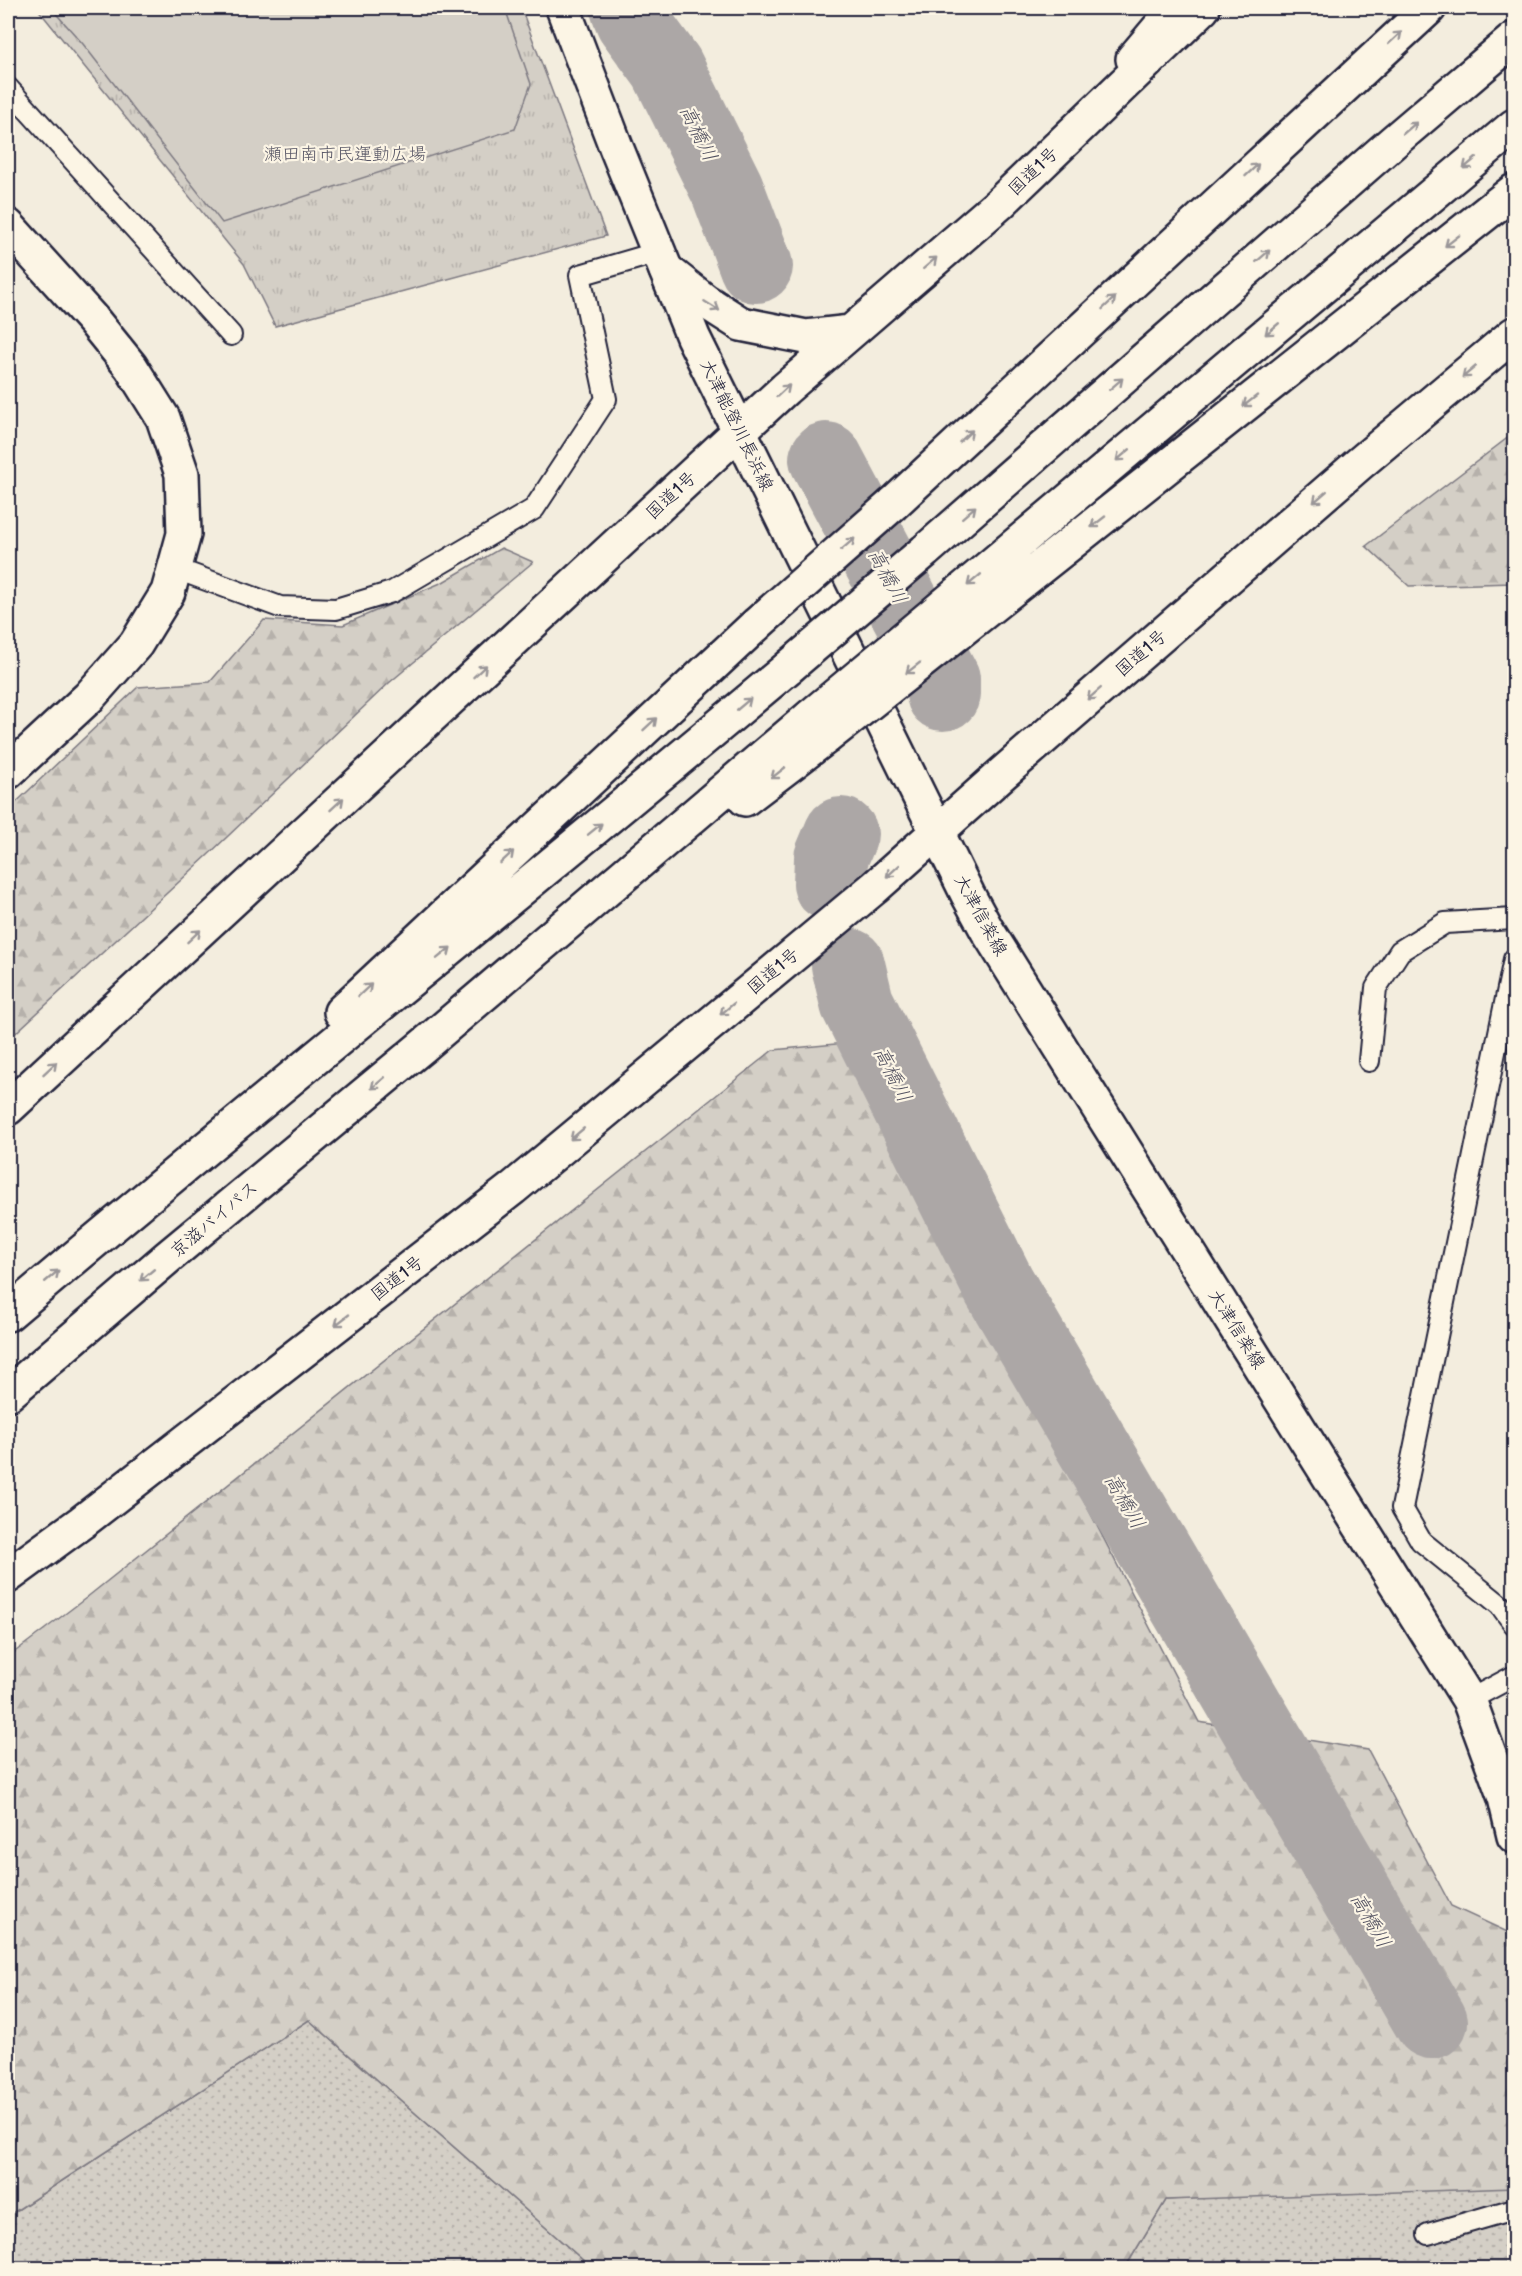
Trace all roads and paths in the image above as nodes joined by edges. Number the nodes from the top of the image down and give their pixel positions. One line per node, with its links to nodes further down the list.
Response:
1 (563, 8): 11 (main road, 大津能登川長浜線)
2 (1176, 8): 9 (main road)
3 (1203, 8): 9 (main road, 国道1号)
4 (1429, 8): 24 (main road, one-way to 4, bridge)
5 (1515, 39): 24 (main road, one-way to 5, bridge)
6 (8, 88): 14 (lane)
7 (1515, 126): 17 (main road, one-way to 17)
8 (1515, 191): 17 (main road, one-way to 17)
9 (999, 204): 12 (main road, 国道1号, one-way to 9)
10 (8, 226): 16 (main road)
11 (663, 261): 12 (main road, one-way to 12); 15 (main road, 大津能登川長浜線); 16 (lane)
12 (851, 332): 15 (main road, 国道1号, one-way to 12)
13 (1515, 334): 19 (main road, 国道1号, one-way to 19)
14 (231, 335)
15 (740, 431): 19 (main road, 大津能登川長浜線); 23 (main road, 国道1号, one-way to 15)
16 (174, 568): 18 (main road)
17 (951, 619): 26 (main road, 京滋バイパス, one-way to 26, bridge)
18 (8, 772)
19 (937, 831): 27 (main road, 国道1号, one-way to 27); 30 (main road, 大津信楽線)
20 (1515, 919): 22 (lane)
21 (1515, 958): 28 (lane)
22 (1369, 1061)
23 (8, 1108)
24 (107, 1230): 25 (main road, one-way to 24)
25 (8, 1314)
26 (8, 1394)
27 (8, 1576)
28 (1515, 1624)
29 (1515, 1676): 30 (lane)
30 (1469, 1700): 31 (main road, 大津信楽線)
31 (1515, 1836)
32 (1515, 2209): 33 (lane)
33 (1428, 2234)

